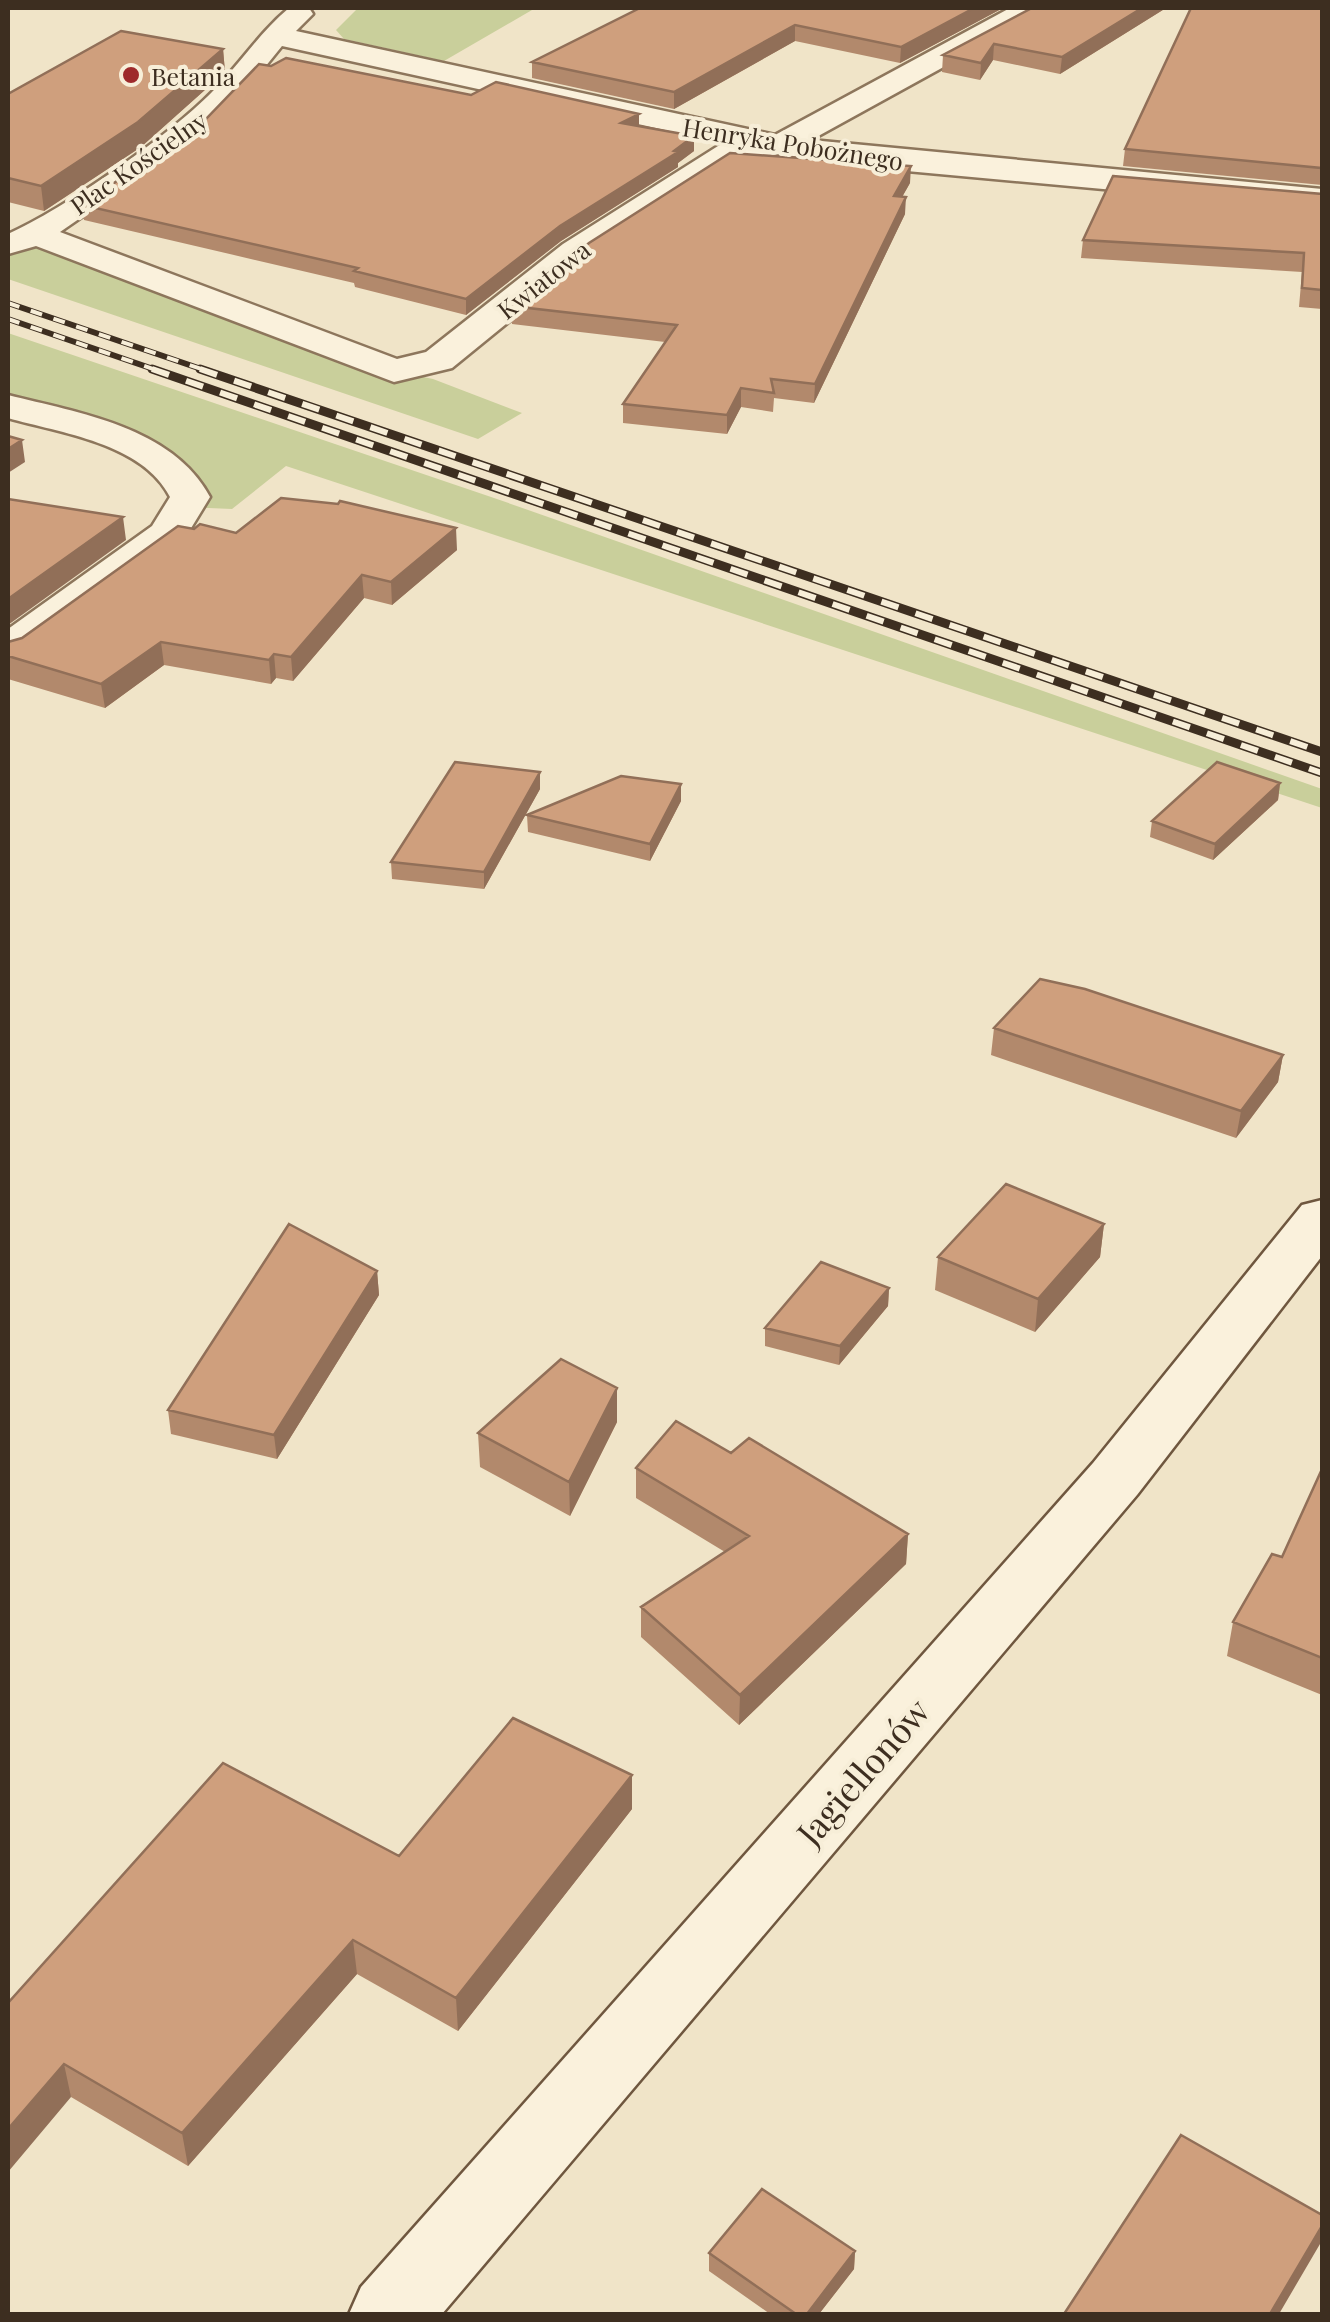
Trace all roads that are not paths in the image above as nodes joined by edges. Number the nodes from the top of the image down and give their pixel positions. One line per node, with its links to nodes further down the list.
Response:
1 (308, 8): 3 (street, Plac Kościelny)
2 (1030, 8): 4 (street, Kwiatowa)
3 (272, 35): 4 (street, Henryka Pobożnego); 6 (street, Plac Kościelny)
4 (779, 145): 5 (street, Henryka Pobożnego); 6 (street, Kwiatowa)
5 (1322, 199)
6 (21, 240)
7 (8, 406): 8 (street)
8 (8, 649)
9 (1322, 1218): 10 (street, Jagiellonów)
10 (390, 2314)

